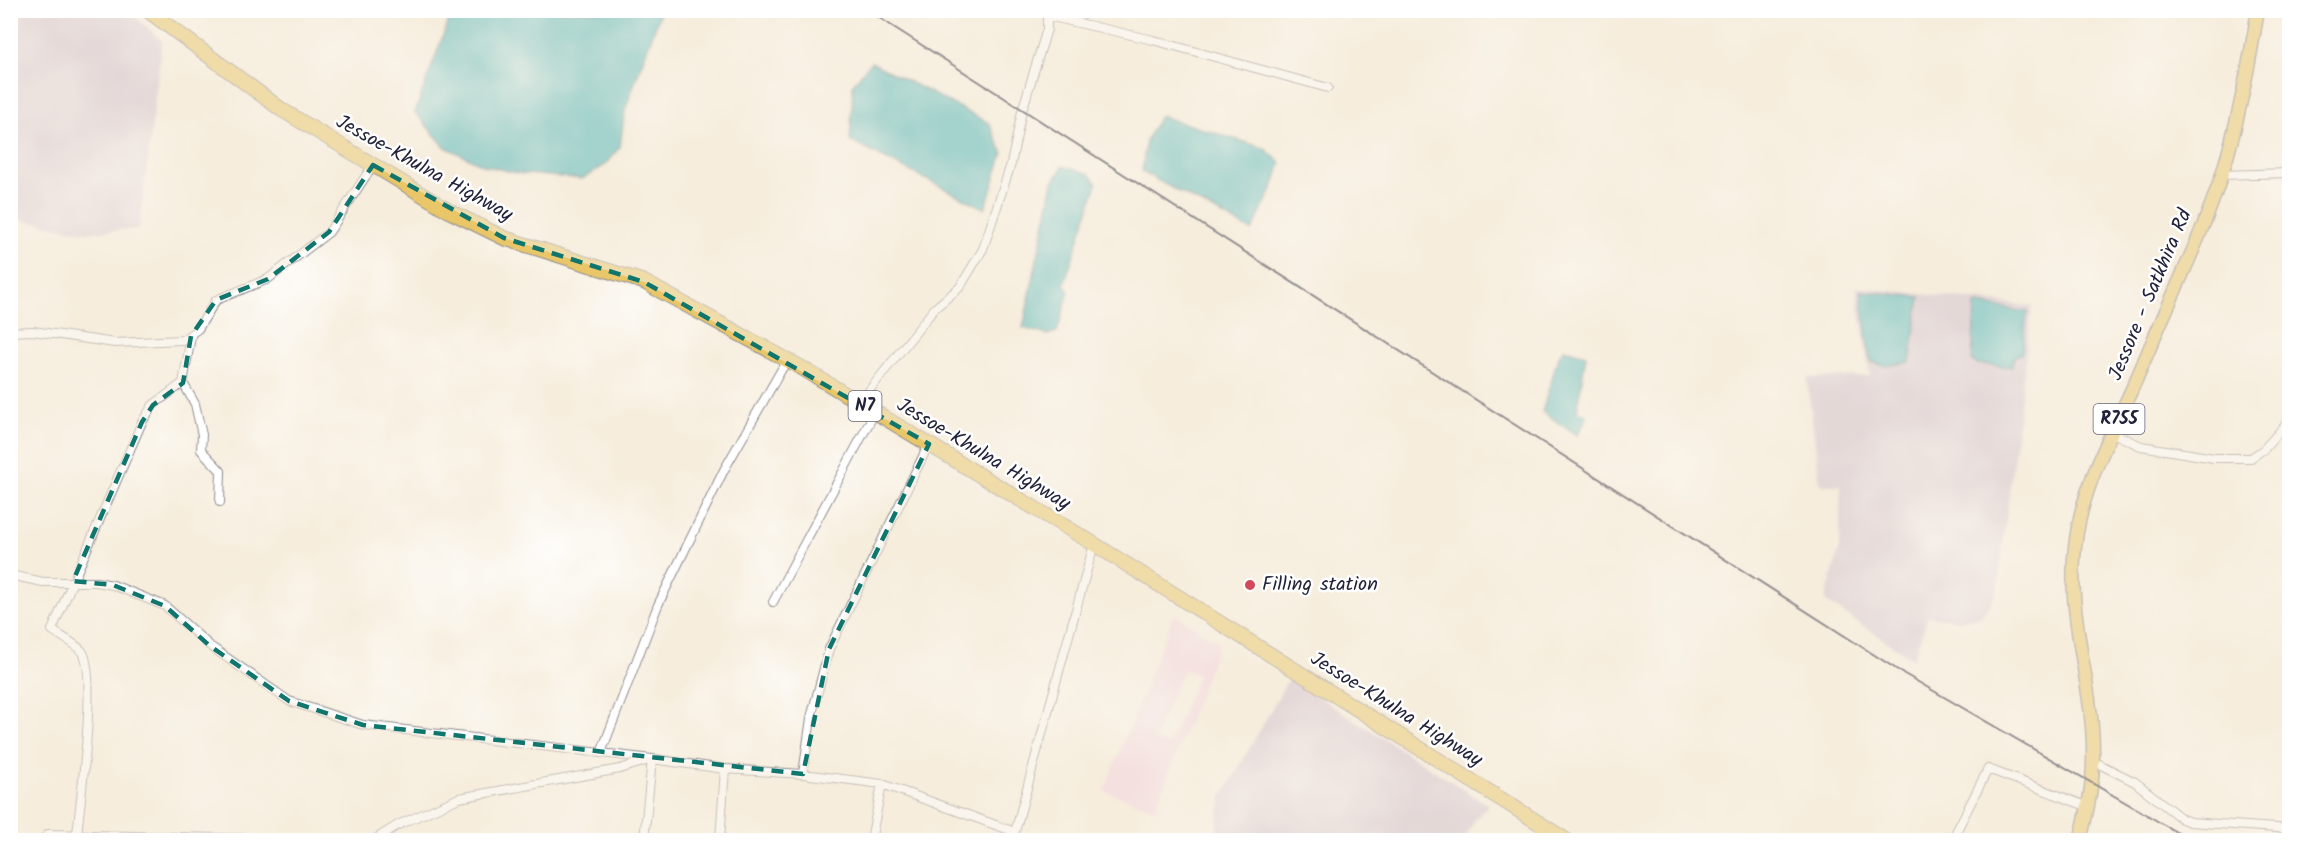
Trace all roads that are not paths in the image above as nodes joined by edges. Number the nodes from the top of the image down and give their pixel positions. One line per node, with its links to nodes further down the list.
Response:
1 (2258, 10): 7 (main road, Jessore - Satkhira Rd / R755)
2 (153, 13): 5 (highway, Jessoe-Khulna Highway / N7)
3 (1048, 13): 4 (street); 12 (street)
4 (1328, 88)
5 (373, 165): 9 (street); 10 (highway, Jessoe-Khulna Highway / N7)
6 (2289, 173): 7 (street)
7 (2221, 175): 15 (main road, Jessore - Satkhira Rd / R755)
8 (10, 332): 9 (street)
9 (191, 336): 11 (street)
10 (787, 360): 12 (highway, Jessoe-Khulna Highway / N7); 22 (street)
11 (183, 383): 17 (street); 20 (street)
12 (859, 403): 13 (highway, Jessoe-Khulna Highway / N7)
13 (875, 412): 16 (highway, Jessoe-Khulna Highway / N7); 21 (street)
14 (2289, 420): 15 (street)
15 (2113, 433): 24 (main road, Jessore - Satkhira Rd / R755)
16 (929, 444): 18 (highway, Jessoe-Khulna Highway / N7); 26 (street)
17 (220, 502)
18 (1094, 544): 31 (street); 38 (highway, Jessoe-Khulna Highway / N7)
19 (10, 575): 20 (street)
20 (73, 581): 22 (street); 30 (street)
21 (773, 602)
22 (601, 753): 23 (street)
23 (652, 759): 25 (street); 34 (street); 35 (street)
24 (2093, 761): 28 (main road, Jessore - Satkhira Rd / R755); 29 (street)
25 (724, 769): 26 (street); 36 (street)
26 (802, 774): 27 (street)
27 (882, 784): 31 (street); 37 (street)
28 (2089, 807): 39 (street); 40 (main road, Jessore - Satkhira Rd / R755)
29 (2289, 829)
30 (77, 835): 32 (street); 33 (street)
31 (1014, 836)
32 (44, 840)
33 (312, 840)
34 (374, 840)
35 (644, 840)
36 (720, 840)
37 (870, 840)
38 (1566, 840)
39 (1952, 840)
40 (2080, 840)

